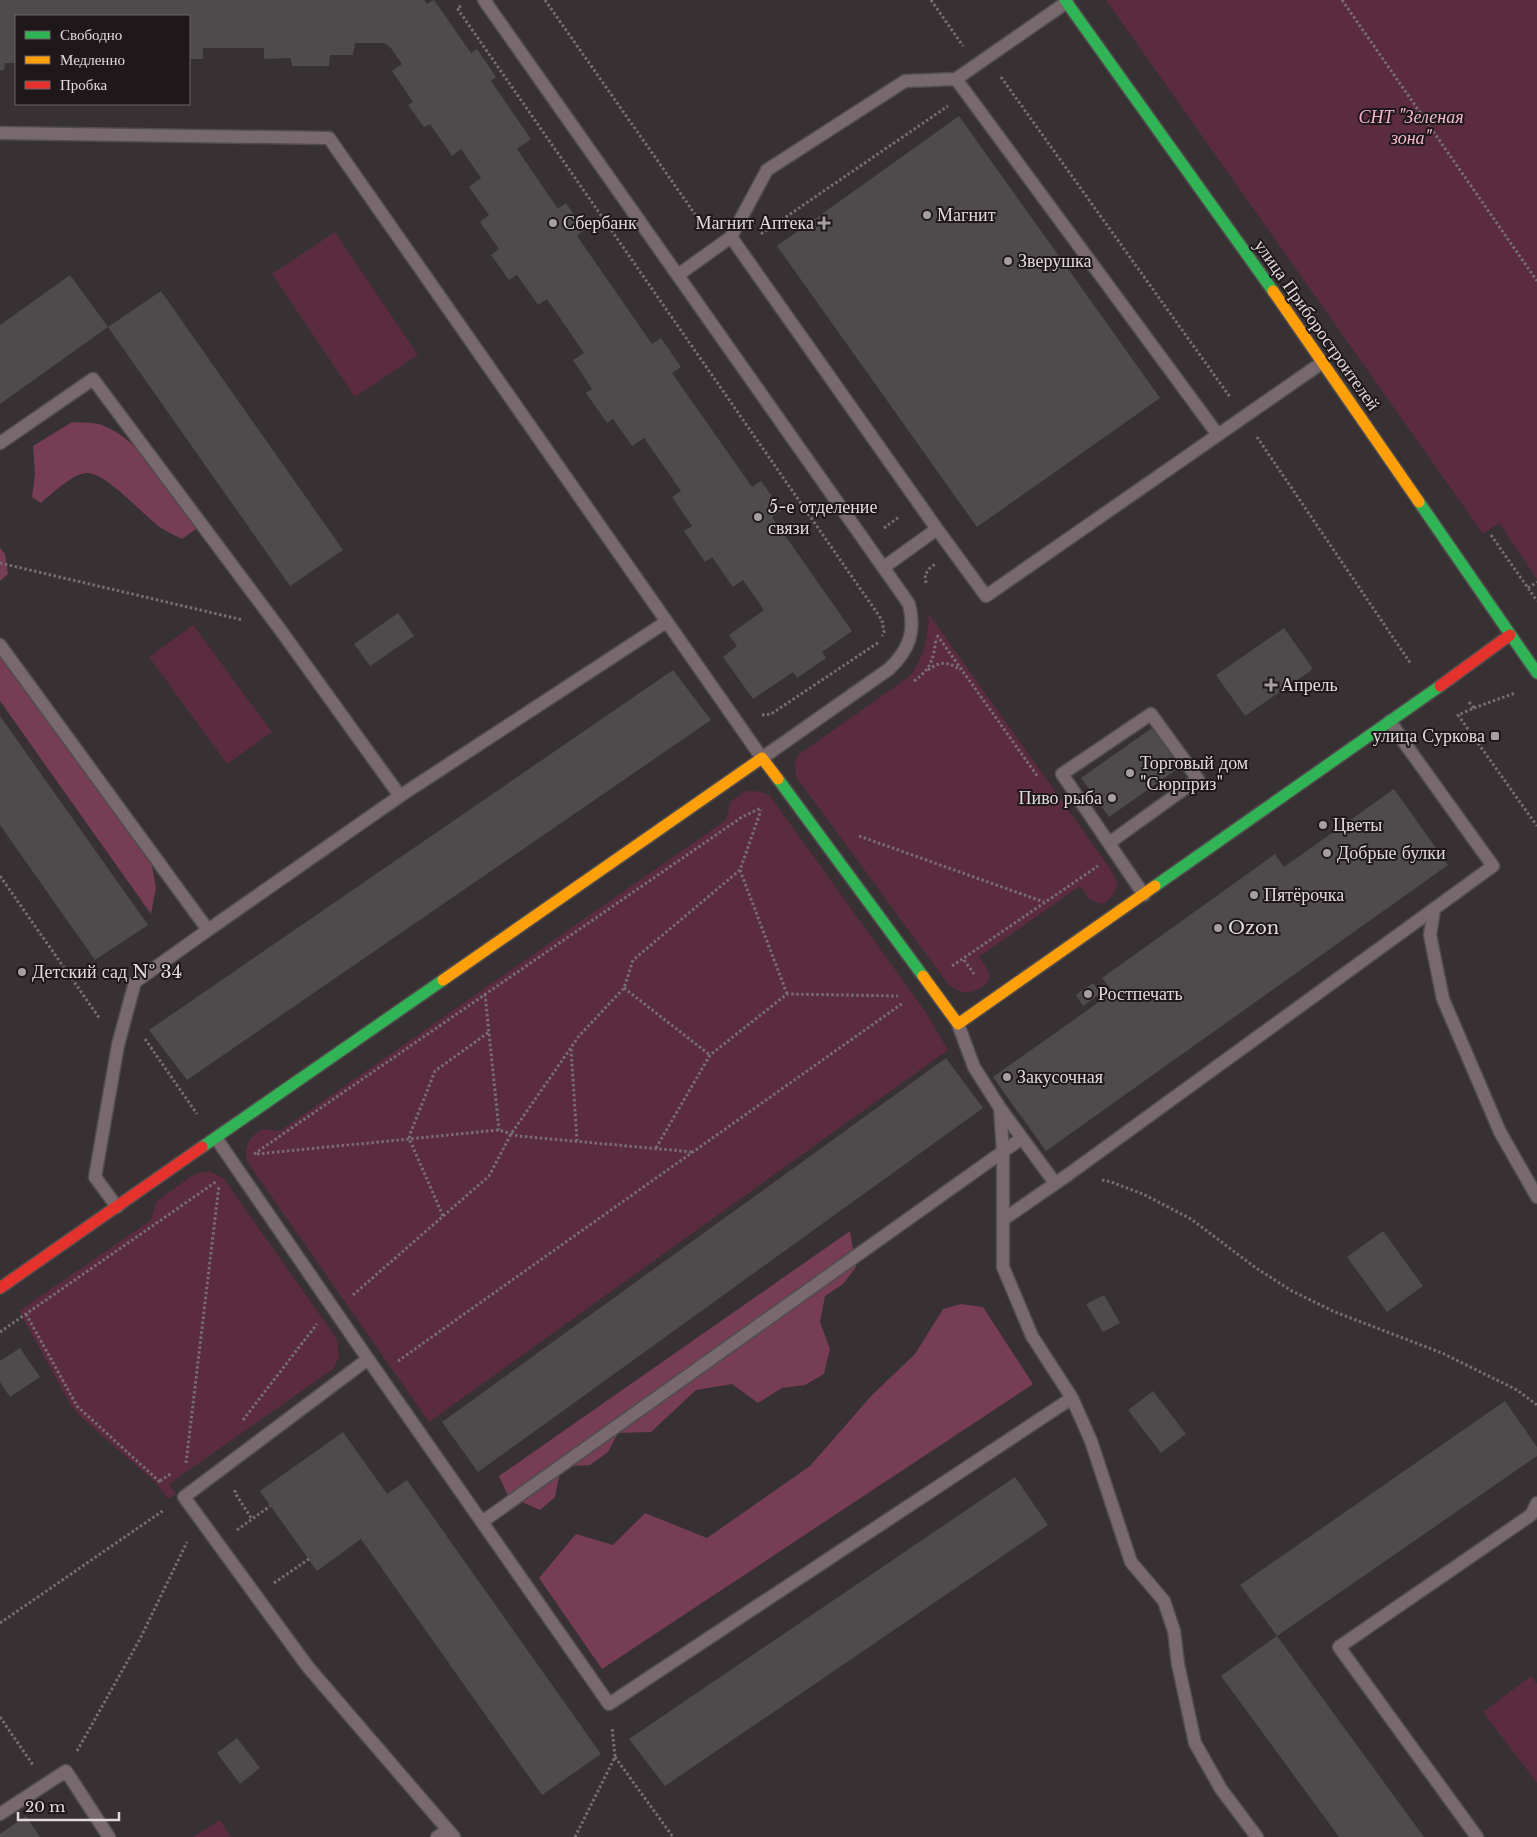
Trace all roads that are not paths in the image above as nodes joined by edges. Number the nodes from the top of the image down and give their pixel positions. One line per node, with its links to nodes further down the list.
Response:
1 (484, 0): 6 (lane)
2 (1066, 1): 3 (lane); 7 (street, улица Приборостроителей)
3 (956, 79): 5 (lane); 8 (lane)
4 (0, 132): 12 (lane)
5 (731, 238): 6 (lane); 10 (lane)
6 (678, 275): 11 (lane)
7 (1323, 362): 8 (lane); 13 (street, улица Приборостроителей)
8 (1218, 435): 10 (lane)
9 (0, 444): 18 (lane)
10 (937, 529): 11 (lane)
11 (884, 568): 17 (lane)
12 (666, 622): 17 (lane); 18 (lane)
13 (1510, 635): 15 (street, улица Приборостроителей); 16 (street)
14 (0, 645): 22 (lane)
15 (1537, 673)
16 (1390, 721): 20 (street); 21 (lane)
17 (762, 758): 23 (street); 25 (street)
18 (400, 796): 22 (lane)
19 (1109, 843): 19 (lane); 20 (lane)
20 (1144, 895): 23 (street)
21 (1434, 910): 28 (lane); 29 (lane)
22 (208, 930): 30 (lane)
23 (958, 1024): 24 (lane)
24 (1000, 1108): 26 (lane); 27 (lane)
25 (216, 1138): 30 (street); 33 (lane)
26 (1022, 1138): 27 (lane); 28 (lane)
27 (1003, 1151): 31 (lane); 36 (lane)
28 (1055, 1184): 31 (lane)
29 (1537, 1197)
30 (117, 1207): 32 (street)
31 (1004, 1219): 34 (lane)
32 (0, 1288)
33 (368, 1360): 36 (lane); 38 (lane)
34 (1072, 1398): 36 (lane); 40 (lane)
35 (1535, 1513): 41 (lane)
36 (482, 1522)
37 (0, 1814): 39 (lane)
38 (446, 1835)
39 (109, 1837)
40 (1257, 1837)
41 (1477, 1837)

